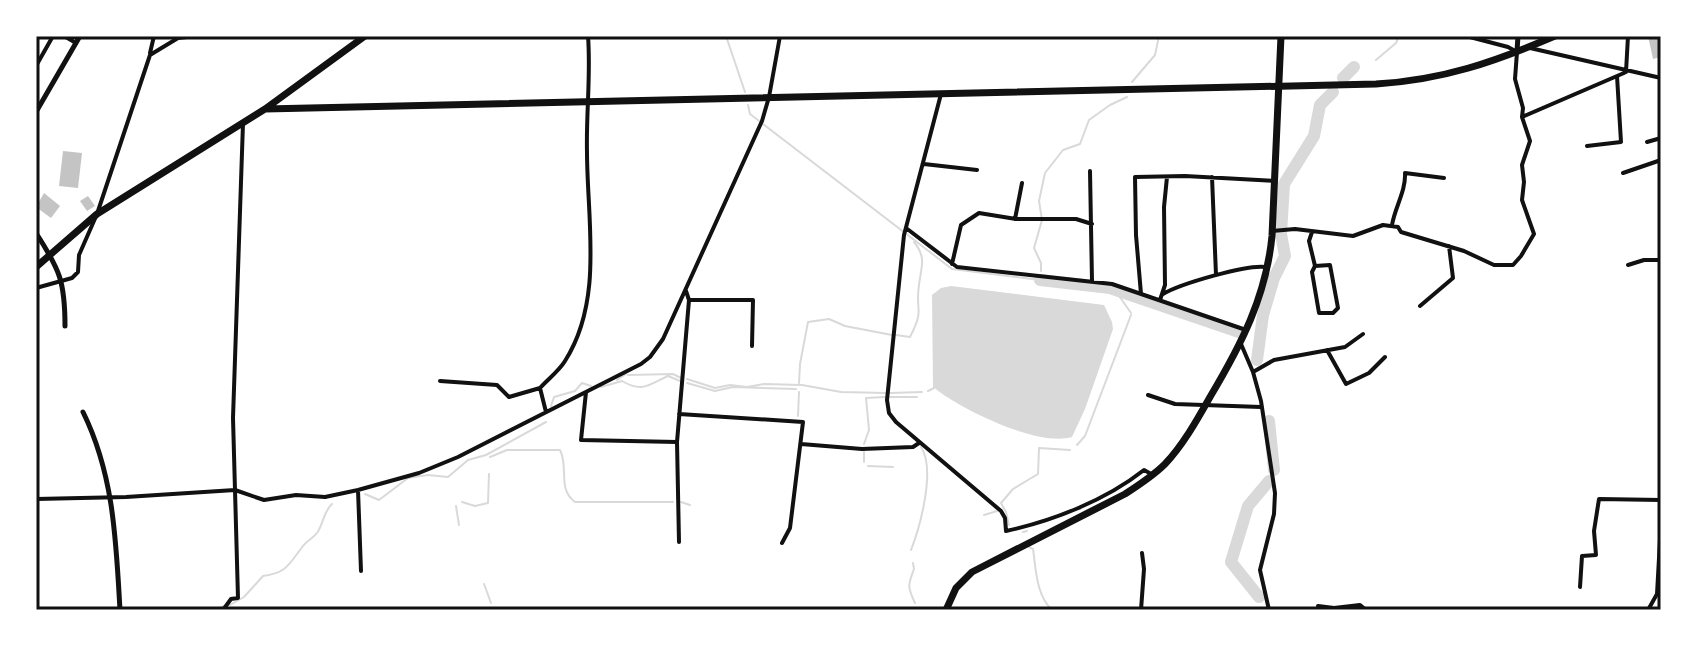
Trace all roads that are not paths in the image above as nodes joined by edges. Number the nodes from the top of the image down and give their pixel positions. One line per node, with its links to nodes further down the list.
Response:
1 (53, 36): 18 (street)
2 (64, 36): 14 (street)
3 (80, 36): 14 (street)
4 (154, 36): 17 (street)
5 (196, 36): 17 (street)
6 (365, 36): 26 (main road)
7 (587, 36): 25 (street)
8 (780, 36): 24 (street)
9 (1281, 36): 22 (main road)
10 (1466, 36): 16 (street)
11 (1518, 36): 16 (street)
12 (1555, 36): 15 (main road)
13 (1628, 36): 19 (street)
14 (76, 43): 27 (street)
15 (1527, 48): 16 (main road); 19 (street)
16 (1517, 52): 22 (main road); 28 (street)
17 (150, 55): 43 (street)
18 (36, 66)
19 (1626, 72): 20 (street); 21 (street)
20 (1617, 76): 28 (street); 32 (street)
21 (1659, 77)
22 (1278, 87): 23 (main road); 41 (main road)
23 (941, 94): 24 (main road); 34 (street)
24 (769, 97): 25 (main road); 62 (street)
25 (589, 102): 26 (main road); 77 (street)
26 (265, 109): 29 (main road)
27 (36, 112)
28 (1522, 117): 51 (street)
29 (243, 121): 43 (main road); 89 (street)
30 (1661, 138): 31 (street)
31 (1647, 142)
32 (1587, 146)
33 (1661, 160): 37 (street)
34 (923, 164): 35 (street); 47 (street)
35 (977, 170)
36 (1090, 171): 45 (street)
37 (1623, 173)
38 (1167, 177): 39 (street); 63 (street); 64 (street)
39 (1212, 177): 41 (street); 59 (street)
40 (1444, 178): 46 (street)
41 (1275, 181): 48 (main road)
42 (1022, 183): 44 (street)
43 (97, 214): 52 (main road); 61 (street)
44 (1015, 219): 45 (street); 54 (street)
45 (1092, 224): 60 (street)
46 (1392, 226): 49 (street); 51 (street)
47 (905, 231): 54 (street); 86 (street)
48 (1272, 231): 49 (street); 58 (main road)
49 (1312, 232): 56 (street)
50 (36, 233): 52 (street)
51 (1449, 246): 67 (street)
52 (49, 254): 57 (main road); 68 (street)
53 (1661, 260): 55 (street)
54 (952, 264): 60 (street)
55 (1628, 265)
56 (1315, 266): 56 (street)
57 (36, 267)
58 (1268, 267): 59 (street); 69 (main road)
59 (1216, 276): 64 (street)
60 (1092, 281): 63 (street)
61 (36, 288)
62 (686, 291): 65 (street); 78 (street)
63 (1141, 294): 66 (street)
64 (1163, 294): 66 (street)
65 (689, 300): 72 (street); 84 (street)
66 (1160, 300): 69 (street)
67 (1420, 306)
68 (65, 326)
69 (1248, 330): 71 (main road)
70 (1363, 334): 73 (street)
71 (1241, 344): 75 (street); 80 (main road)
72 (752, 346)
73 (1327, 350): 74 (street); 75 (street)
74 (1385, 357)
75 (1253, 372): 81 (street)
76 (440, 381): 77 (street)
77 (540, 388): 83 (street)
78 (586, 392): 83 (street); 85 (street)
79 (1148, 395): 80 (street)
80 (1206, 404): 81 (street); 88 (main road)
81 (1261, 407): 105 (street)
82 (83, 412): 91 (street)
83 (546, 412): 90 (street)
84 (679, 414): 85 (street); 87 (street)
85 (677, 442): 95 (street)
86 (919, 443): 87 (street); 88 (street)
87 (801, 444): 96 (street)
88 (1153, 475): 103 (main road)
89 (235, 490): 90 (street); 91 (street); 102 (street)
90 (358, 490): 98 (street)
91 (111, 497): 92 (street); 101 (street)
92 (36, 499)
93 (1661, 500): 99 (street)
94 (1661, 522): 107 (street)
95 (679, 542)
96 (782, 543)
97 (1142, 553): 104 (street)
98 (361, 571)
99 (1580, 587)
100 (1318, 606): 106 (street)
101 (120, 610)
102 (223, 610)
103 (946, 610)
104 (1141, 610)
105 (1269, 610)
106 (1366, 610)
107 (1648, 610)

